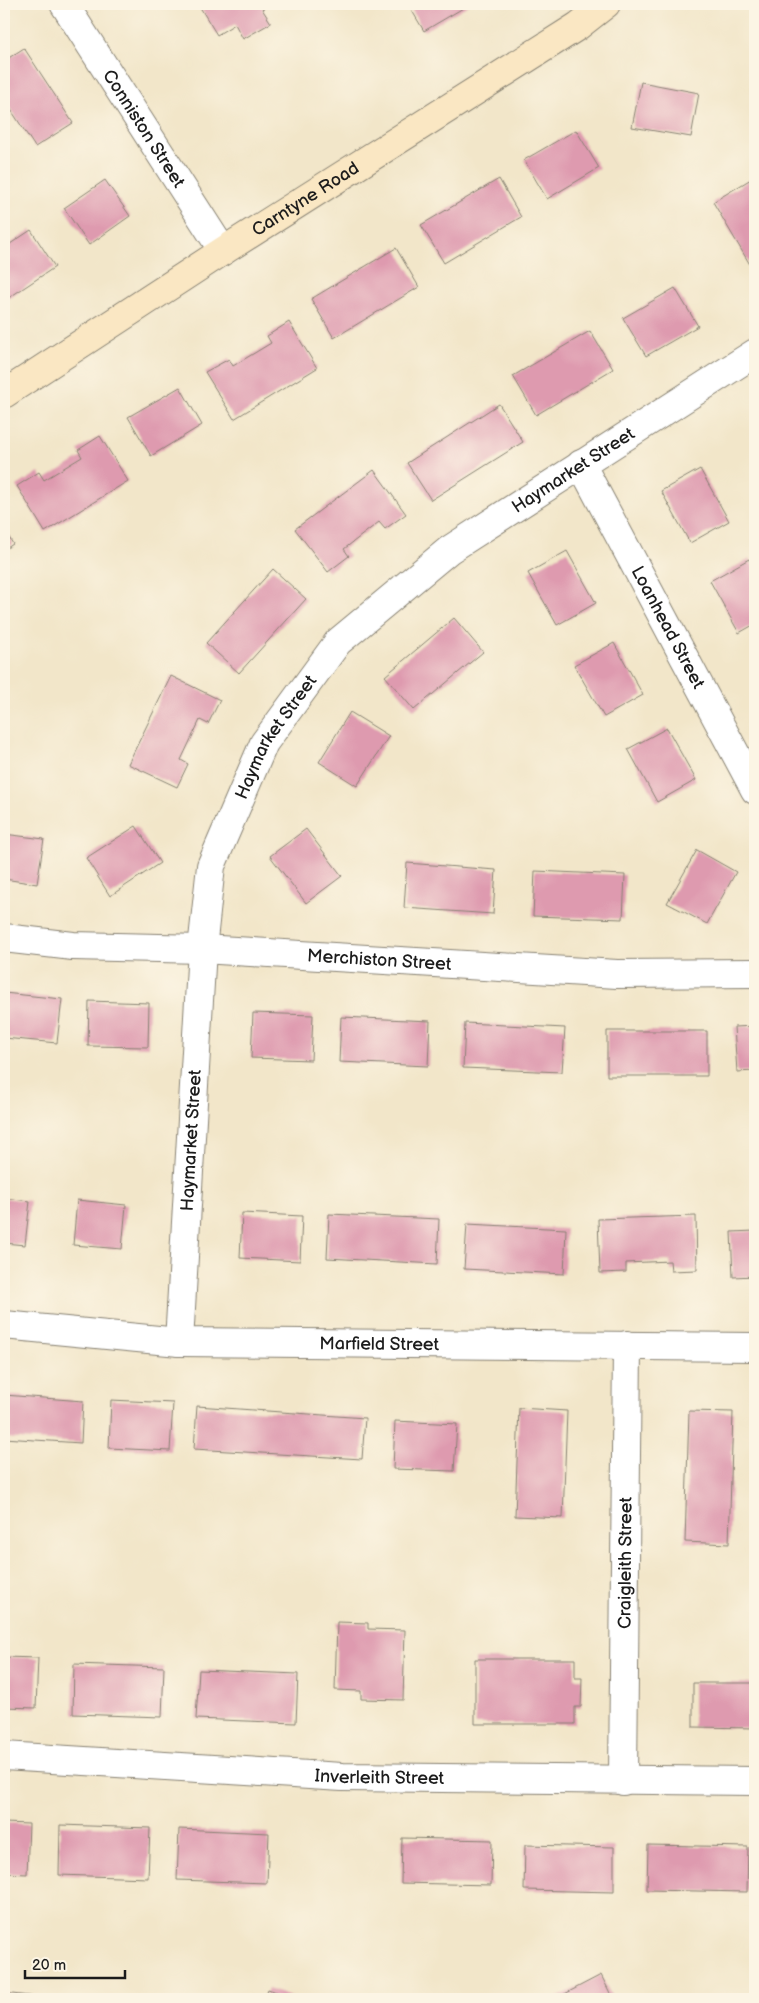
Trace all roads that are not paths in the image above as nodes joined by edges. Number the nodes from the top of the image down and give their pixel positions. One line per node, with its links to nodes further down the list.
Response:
1 (64, 4): 3 (street, Conniston Street)
2 (606, 4): 3 (street, Carntyne Road)
3 (223, 251): 5 (street, Carntyne Road)
4 (755, 352): 6 (street, Haymarket Street)
5 (4, 394)
6 (581, 464): 7 (street, Loanhead Street); 9 (street, Haymarket Street)
7 (755, 790)
8 (4, 938): 9 (street, Merchiston Street)
9 (202, 949): 10 (street, Merchiston Street); 12 (street, Haymarket Street)
10 (755, 973)
11 (4, 1325): 12 (street, Marfield Street)
12 (179, 1342): 13 (street, Marfield Street)
13 (627, 1345): 14 (street, Marfield Street); 16 (street, Craigleith Street)
14 (755, 1347)
15 (4, 1756): 16 (street, Inverleith Street)
16 (623, 1781): 17 (street, Inverleith Street)
17 (755, 1781)

